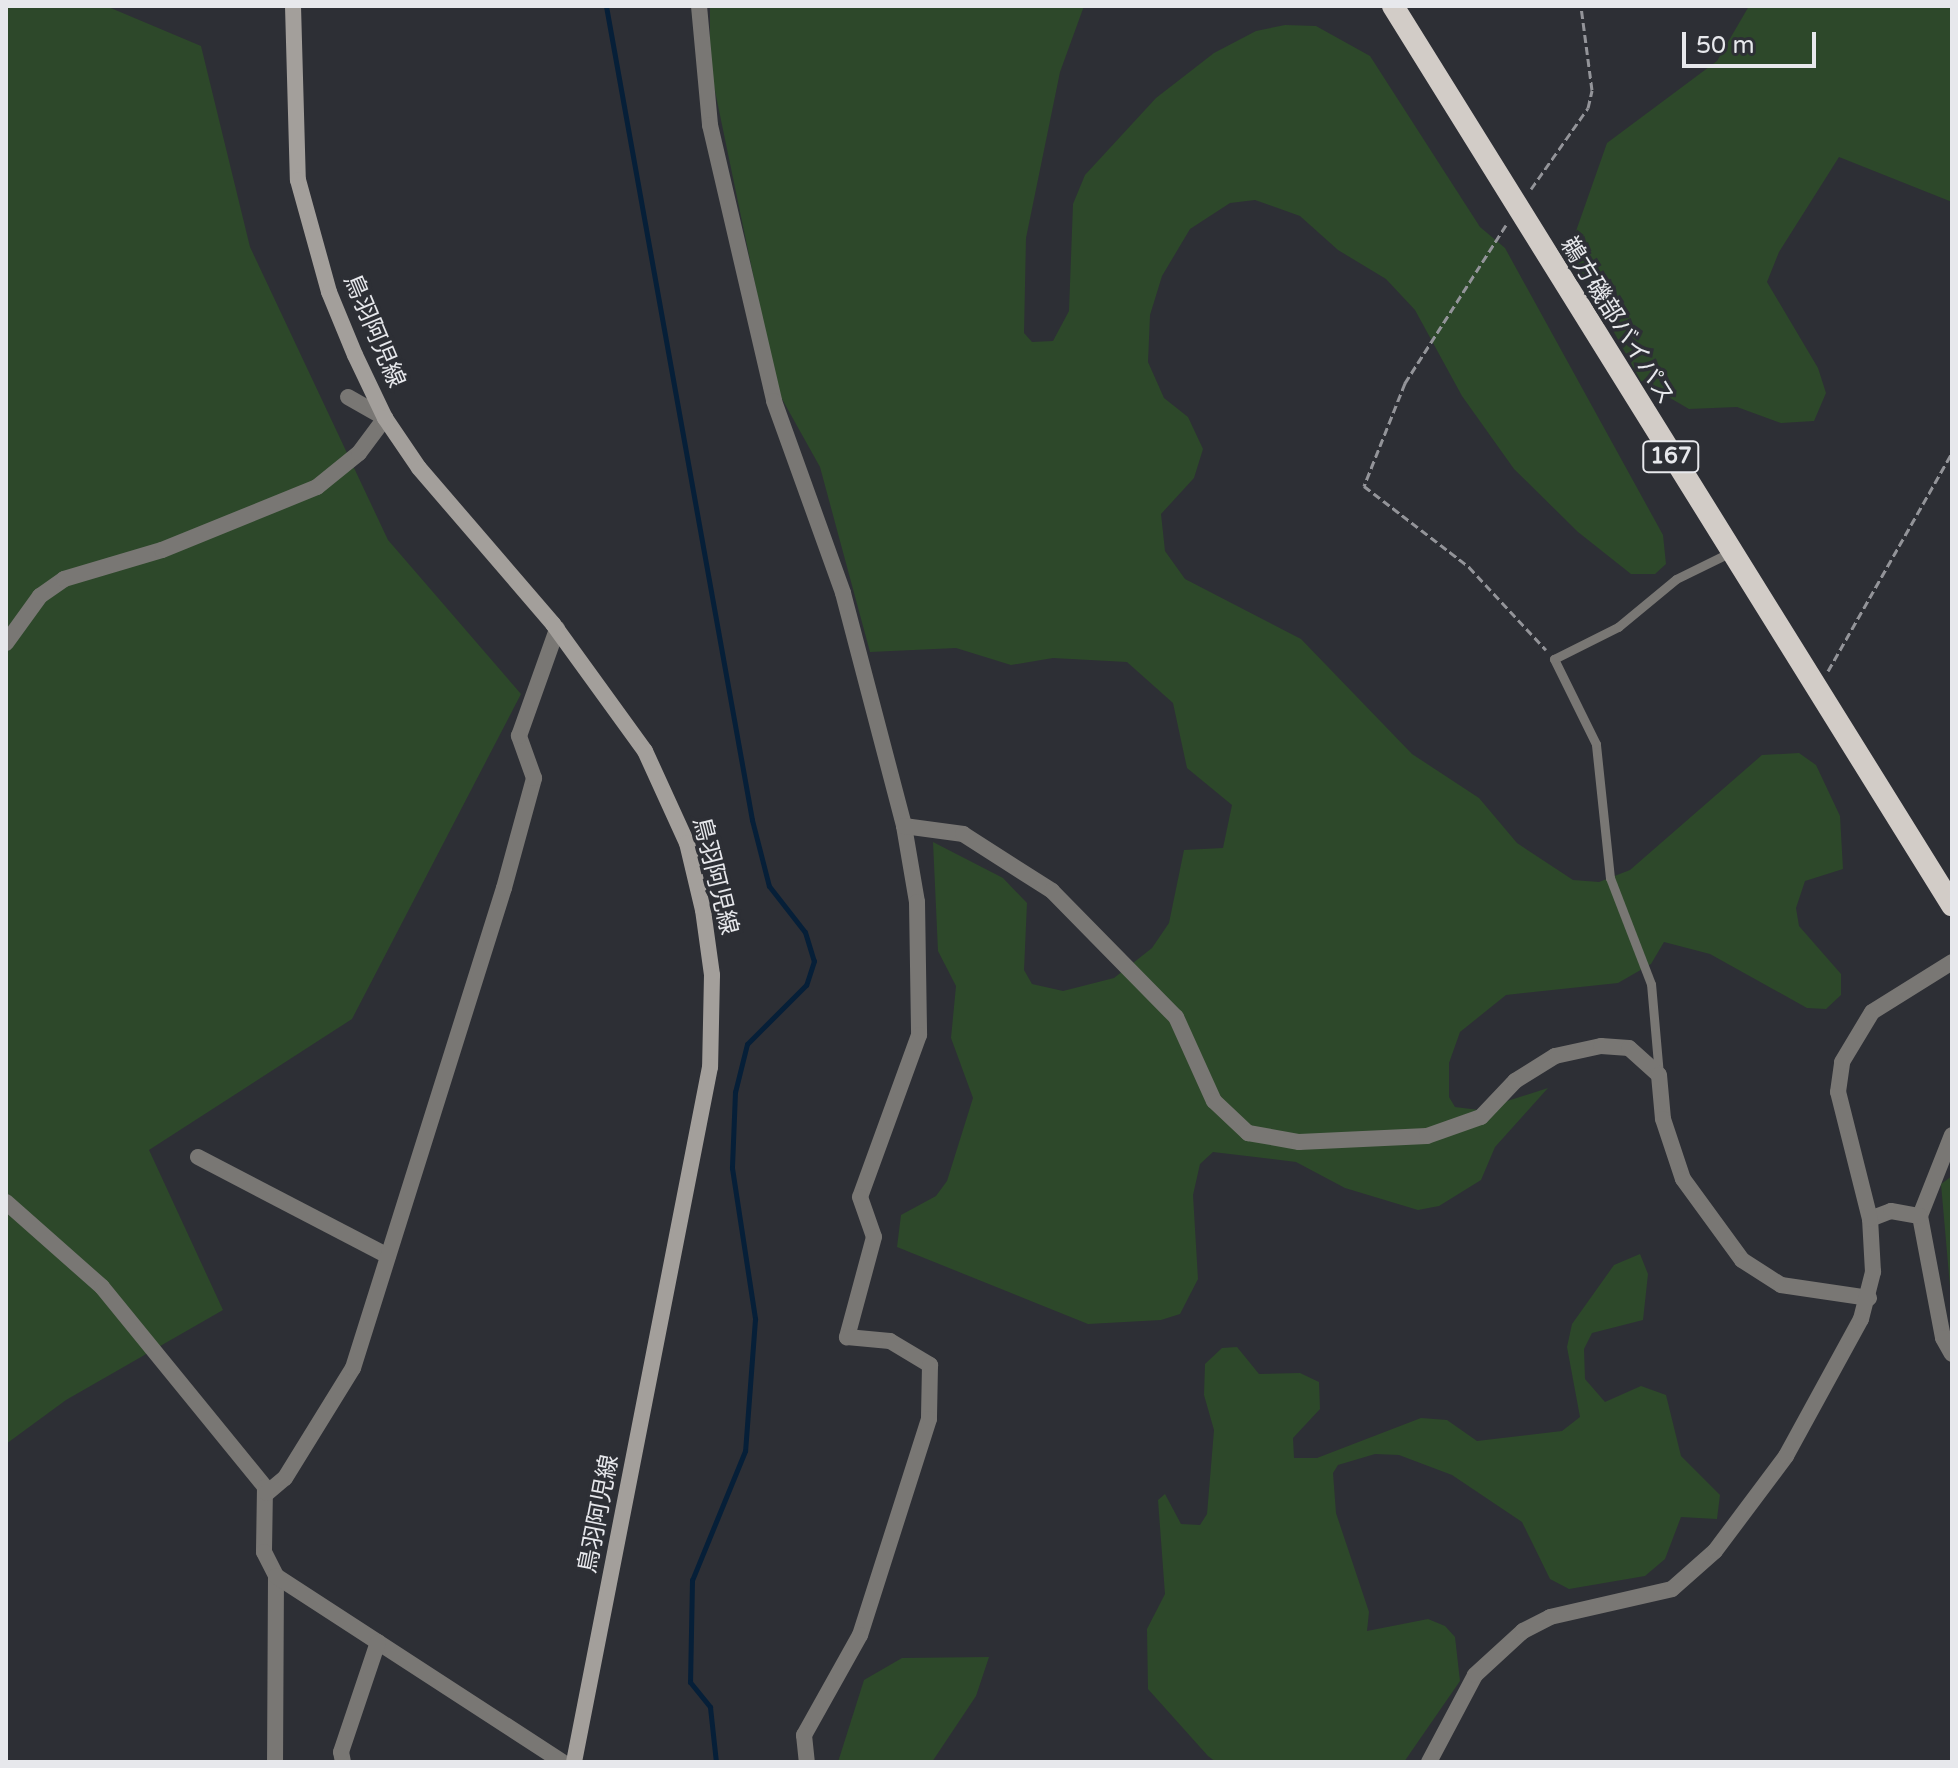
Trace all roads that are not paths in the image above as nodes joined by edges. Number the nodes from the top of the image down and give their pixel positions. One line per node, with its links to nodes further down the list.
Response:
1 (293, 6): 5 (main road, 鳥羽阿児線)
2 (699, 6): 9 (street)
3 (1393, 6): 6 (highway, 鵜方磯部バイパス / 167)
4 (348, 397): 5 (street)
5 (385, 418): 7 (main road, 鳥羽阿児線); 8 (street)
6 (1731, 552): 10 (highway, 鵜方磯部バイパス / 167); 12 (lane)
7 (557, 629): 18 (street); 27 (main road, 鳥羽阿児線)
8 (6, 643)
9 (904, 826): 12 (street); 28 (street)
10 (1952, 905)
11 (1952, 962): 17 (street)
12 (1659, 1075): 19 (street)
13 (1952, 1135): 16 (street)
14 (198, 1157): 18 (street)
15 (6, 1202): 21 (street)
16 (1920, 1216): 17 (street); 20 (street)
17 (1870, 1219): 19 (street)
18 (388, 1256): 21 (street)
19 (1869, 1298): 29 (street)
20 (1952, 1354)
21 (267, 1493): 22 (street)
22 (276, 1576): 23 (street); 24 (street)
23 (378, 1642): 25 (street); 26 (street)
24 (275, 1762)
25 (343, 1762)
26 (562, 1762)
27 (574, 1762)
28 (807, 1762)
29 (1429, 1762)

